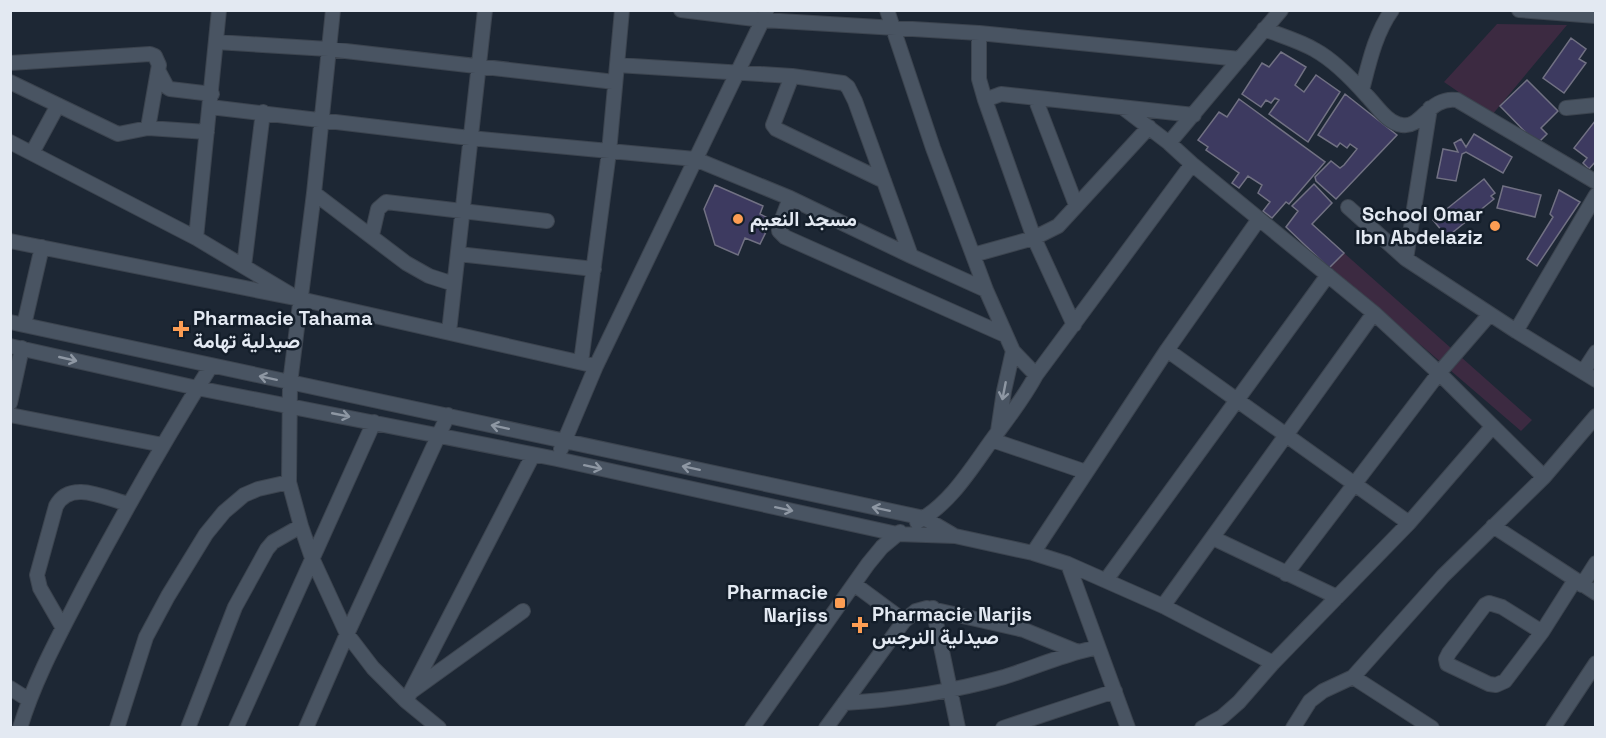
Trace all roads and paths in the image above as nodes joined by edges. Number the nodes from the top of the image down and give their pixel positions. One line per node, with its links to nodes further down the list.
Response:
1 (219, 10): 15 (street)
2 (333, 10): 16 (street)
3 (485, 10): 20 (street)
4 (622, 10): 19 (street)
5 (681, 10): 10 (street)
6 (887, 10): 12 (street)
7 (1281, 10): 13 (street)
8 (1392, 10): 26 (street)
9 (1519, 10): 11 (street)
10 (765, 15): 12 (street); 22 (street)
11 (1596, 16)
12 (892, 27): 14 (street); 64 (street)
13 (1264, 29): 17 (street); 26 (street)
14 (979, 33): 17 (street); 29 (street)
15 (216, 42): 16 (street); 28 (street)
16 (328, 49): 20 (street); 37 (street)
17 (1240, 59): 36 (street)
18 (10, 63): 21 (street)
19 (617, 65): 22 (street); 25 (street)
20 (479, 66): 25 (street); 41 (street)
21 (159, 72): 28 (street); 39 (street)
22 (736, 72): 23 (street); 46 (street)
23 (792, 76): 48 (street); 48 (street)
24 (10, 82): 30 (street)
25 (615, 82): 44 (street)
26 (1362, 90): 33 (street)
27 (1035, 98): 29 (street); 32 (street); 53 (street)
28 (211, 100): 35 (street); 40 (street)
29 (985, 100): 60 (street)
30 (58, 105): 39 (street); 45 (street)
31 (1596, 105): 34 (street)
32 (1122, 107): 36 (street); 38 (street)
33 (1430, 108): 49 (street); 66 (street)
34 (1566, 108)
35 (263, 112): 37 (street); 67 (street)
36 (1194, 115): 43 (street)
37 (321, 119): 41 (street); 50 (street)
38 (1149, 127): 43 (street); 53 (street)
39 (148, 129): 40 (street)
40 (207, 132): 59 (street)
41 (470, 138): 44 (street); 55 (street)
42 (10, 142): 45 (street)
43 (1169, 143): 47 (street)
44 (609, 152): 46 (street); 68 (street)
45 (32, 153): 59 (street)
46 (695, 159): 52 (street); 86 (street)
47 (1192, 164): 56 (street); 76 (street)
48 (884, 181): 65 (street)
49 (1596, 182)
50 (314, 193): 58 (street); 72 (street)
51 (1596, 195): 77 (street)
52 (790, 198): 65 (street); 79 (street)
53 (1076, 205): 60 (street)
54 (1348, 207): 66 (street)
55 (462, 212): 57 (street); 58 (street); 63 (street)
56 (1259, 219): 69 (street); 81 (street)
57 (547, 221)
58 (372, 235): 70 (street)
59 (196, 238): 67 (street)
60 (1034, 238): 64 (street); 76 (street)
61 (10, 241): 62 (street)
62 (42, 247): 72 (street); 75 (street)
63 (458, 254): 68 (street); 70 (street)
64 (974, 255): 71 (street)
65 (911, 256): 71 (street)
66 (1406, 259): 74 (street)
67 (244, 266): 72 (street)
68 (594, 269): 84 (street)
69 (1328, 275): 73 (street); 93 (street)
70 (454, 284): 78 (street)
71 (986, 290): 79 (street)
72 (300, 299): 78 (street); 91 (street)
73 (1374, 313): 88 (street); 102 (street)
74 (1490, 314): 77 (street); 88 (street)
75 (17, 323): 85 (street)
76 (1074, 325): 89 (street)
77 (1516, 331): 87 (street)
78 (449, 333): 84 (street)
79 (1005, 335): 82 (street)
80 (16, 347): 92 (street, one-way to 92); 94 (street)
81 (1167, 350): 93 (street); 108 (street)
82 (1013, 351): 89 (street); 103 (street, one-way to 103)
83 (1596, 352): 87 (street)
84 (581, 362): 86 (street)
85 (211, 366): 91 (street, one-way to 85); 92 (street)
86 (596, 366): 104 (street)
87 (1583, 372): 90 (street)
88 (1438, 373): 100 (street); 111 (street)
89 (1036, 375): 103 (street)
90 (1596, 380)
91 (290, 383): 95 (street); 97 (street)
92 (197, 388): 95 (street); 105 (street)
93 (1237, 399): 102 (street); 125 (street)
94 (10, 403)
95 (289, 406): 99 (street, one-way to 99); 110 (street)
96 (10, 415): 105 (street)
97 (448, 415): 101 (street); 104 (street, one-way to 97)
98 (1596, 416): 109 (street)
99 (374, 422): 101 (street); 121 (street)
100 (1492, 427): 109 (street); 114 (street)
101 (440, 435): 106 (street); 136 (street)
102 (1287, 435): 111 (street); 119 (street)
103 (995, 436): 108 (street); 113 (street)
104 (565, 441): 107 (street); 113 (street, one-way to 104)
105 (163, 445): 112 (street)
106 (533, 455): 107 (street); 145 (street)
107 (557, 459): 117 (street, one-way to 117)
108 (1086, 472): 120 (street)
109 (1544, 477): 116 (street)
110 (289, 482): 115 (street); 149 (street)
111 (1354, 483): 114 (street); 124 (street)
112 (128, 504): 134 (street); 134 (street)
113 (924, 518): 117 (street); 118 (street)
114 (1409, 523): 129 (street)
115 (301, 526): 121 (street); 150 (street)
116 (1492, 526): 126 (street); 141 (street)
117 (897, 534): 118 (street); 127 (street)
118 (955, 536): 120 (street)
119 (1213, 538): 124 (street); 130 (street)
120 (1033, 553): 123 (street)
121 (312, 558): 136 (street); 151 (street)
122 (1596, 563): 126 (street)
123 (1068, 564): 125 (street); 137 (street)
124 (1286, 574): 129 (street)
125 (1106, 580): 130 (street)
126 (1578, 582): 128 (street); 135 (street)
127 (854, 584): 133 (street); 154 (street)
128 (1596, 593)
129 (1337, 597): 139 (street)
130 (1163, 606): 139 (street)
131 (933, 609): 133 (street); 138 (street); 143 (street)
132 (523, 611): 145 (street)
133 (904, 621): 147 (street)
134 (63, 628): 146 (street)
135 (1542, 632): 135 (street)
136 (347, 634): 145 (street); 152 (street)
137 (1098, 647): 138 (street); 144 (street)
138 (1078, 652): 143 (street)
139 (1273, 663): 159 (street)
140 (1596, 663): 162 (street)
141 (1353, 677): 160 (street); 161 (street)
142 (10, 688): 146 (street)
143 (949, 689): 147 (street); 156 (street)
144 (1115, 691): 157 (street); 158 (street)
145 (408, 697): 153 (street)
146 (28, 700): 148 (street)
147 (844, 703): 155 (street)
148 (20, 728)
149 (117, 728)
150 (188, 728)
151 (236, 728)
152 (306, 728)
153 (439, 728)
154 (752, 728)
155 (826, 728)
156 (958, 728)
157 (1003, 728)
158 (1128, 728)
159 (1202, 728)
160 (1293, 728)
161 (1432, 728)
162 (1553, 728)

